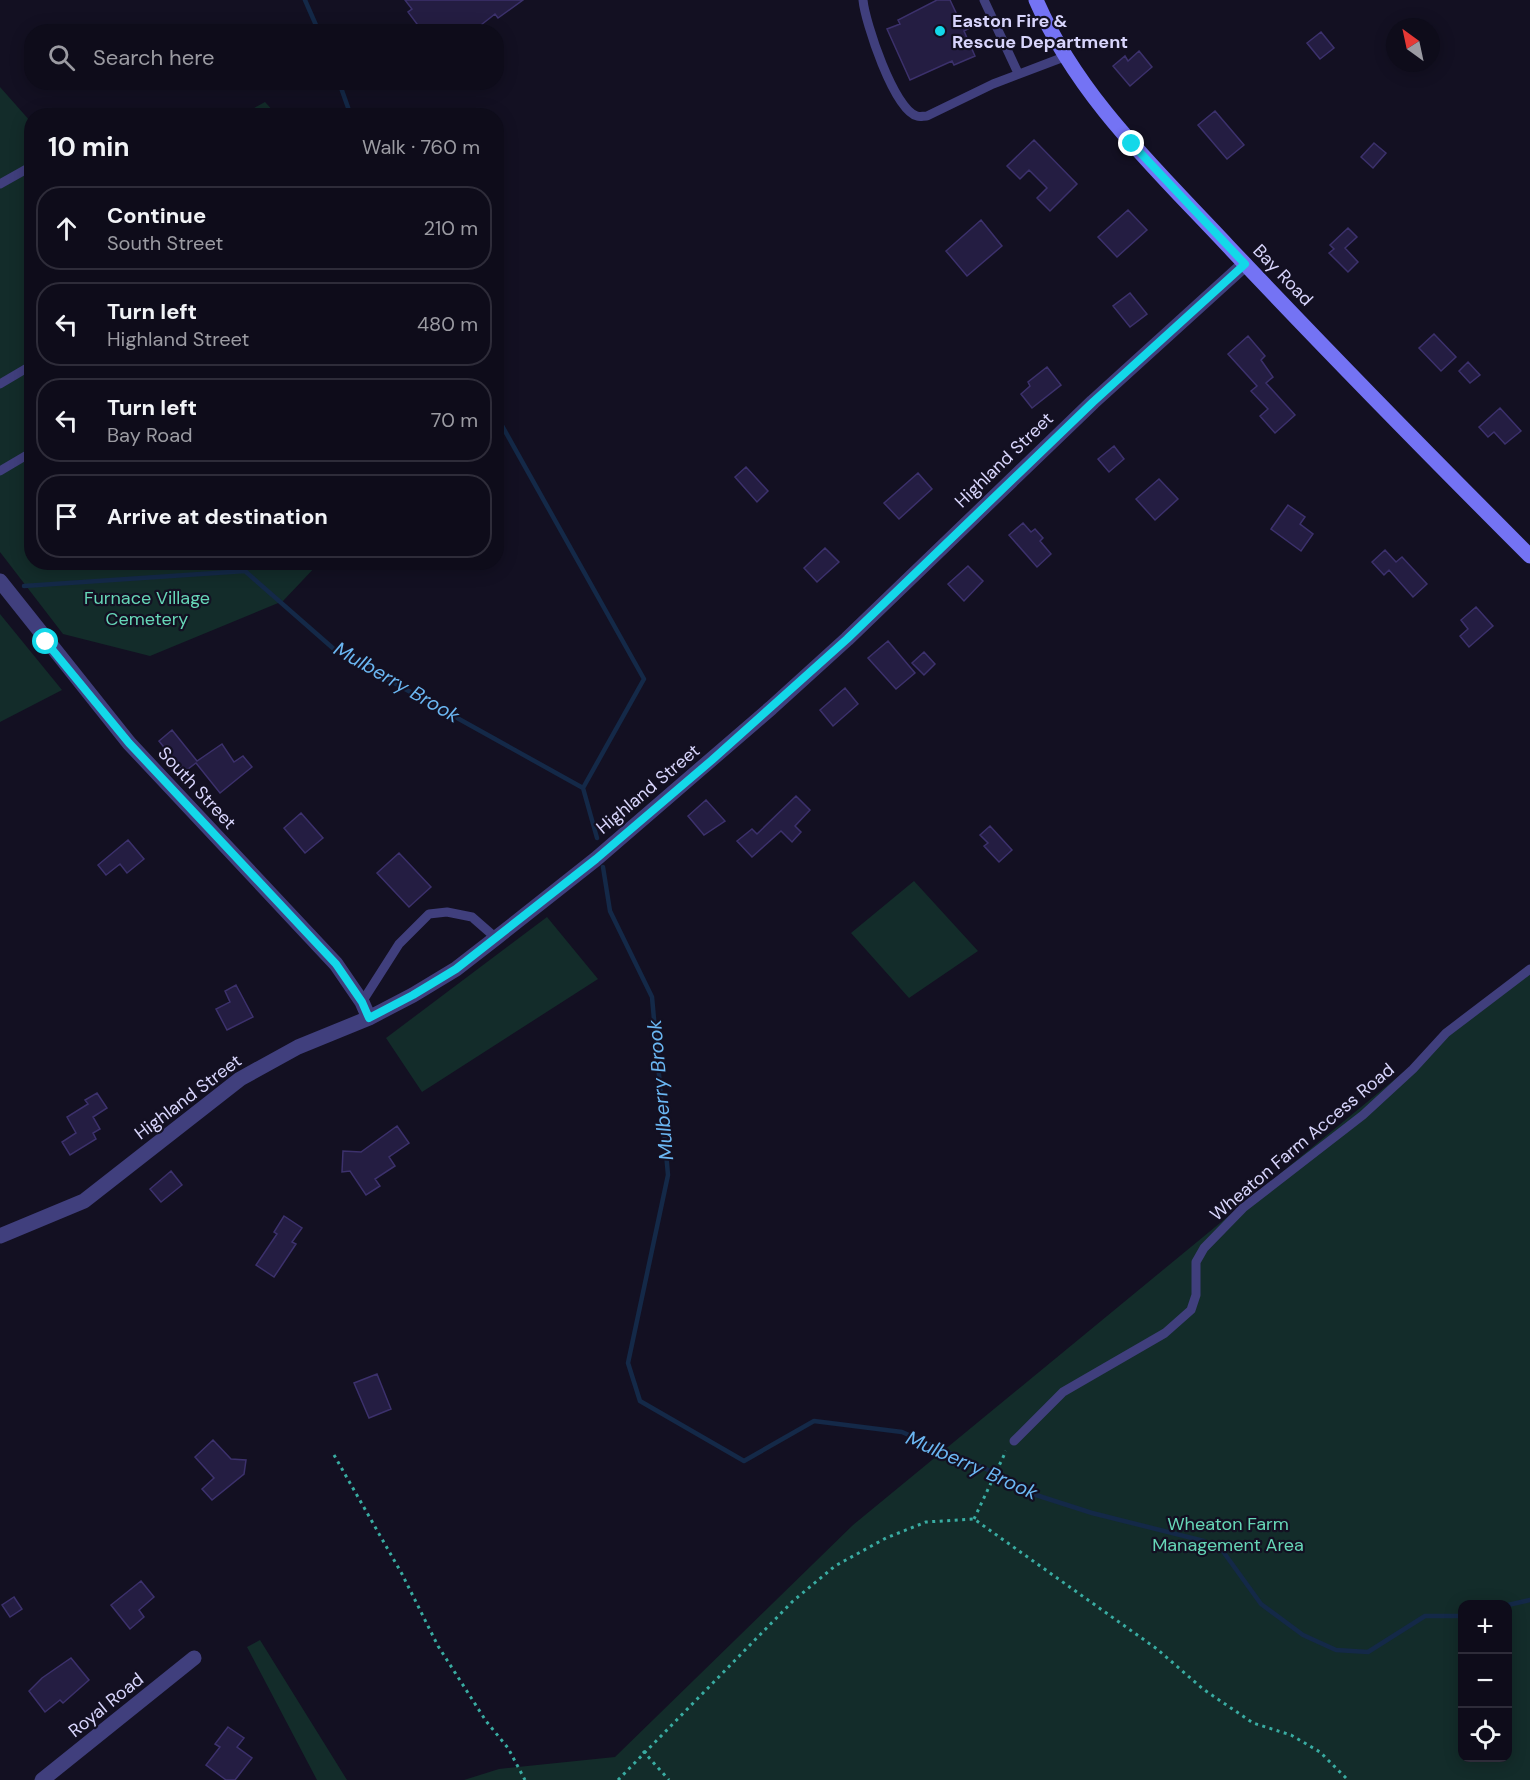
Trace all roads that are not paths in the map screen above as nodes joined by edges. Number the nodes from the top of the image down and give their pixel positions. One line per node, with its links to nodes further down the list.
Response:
1 (863, 0): 5 (lane)
2 (984, 0): 5 (lane)
3 (1036, 0): 4 (main road, Bay Road)
4 (1064, 57): 5 (lane); 8 (main road, Bay Road)
5 (1018, 73)
6 (24, 170): 7 (lane)
7 (0, 184)
8 (1245, 264): 13 (main road, Bay Road); 15 (street, Highland Street)
9 (24, 370): 10 (lane)
10 (0, 384)
11 (24, 457): 12 (lane)
12 (0, 471)
13 (1530, 556)
14 (0, 581): 17 (street, South Street)
15 (496, 938): 17 (lane); 18 (street, Highland Street)
16 (1530, 969): 20 (lane, Wheaton Farm Access Road)
17 (362, 1002): 18 (street, South Street)
18 (369, 1018): 19 (street, Highland Street)
19 (0, 1236)
20 (1014, 1441)
21 (194, 1658): 22 (street, Royal Road)
22 (42, 1780)

